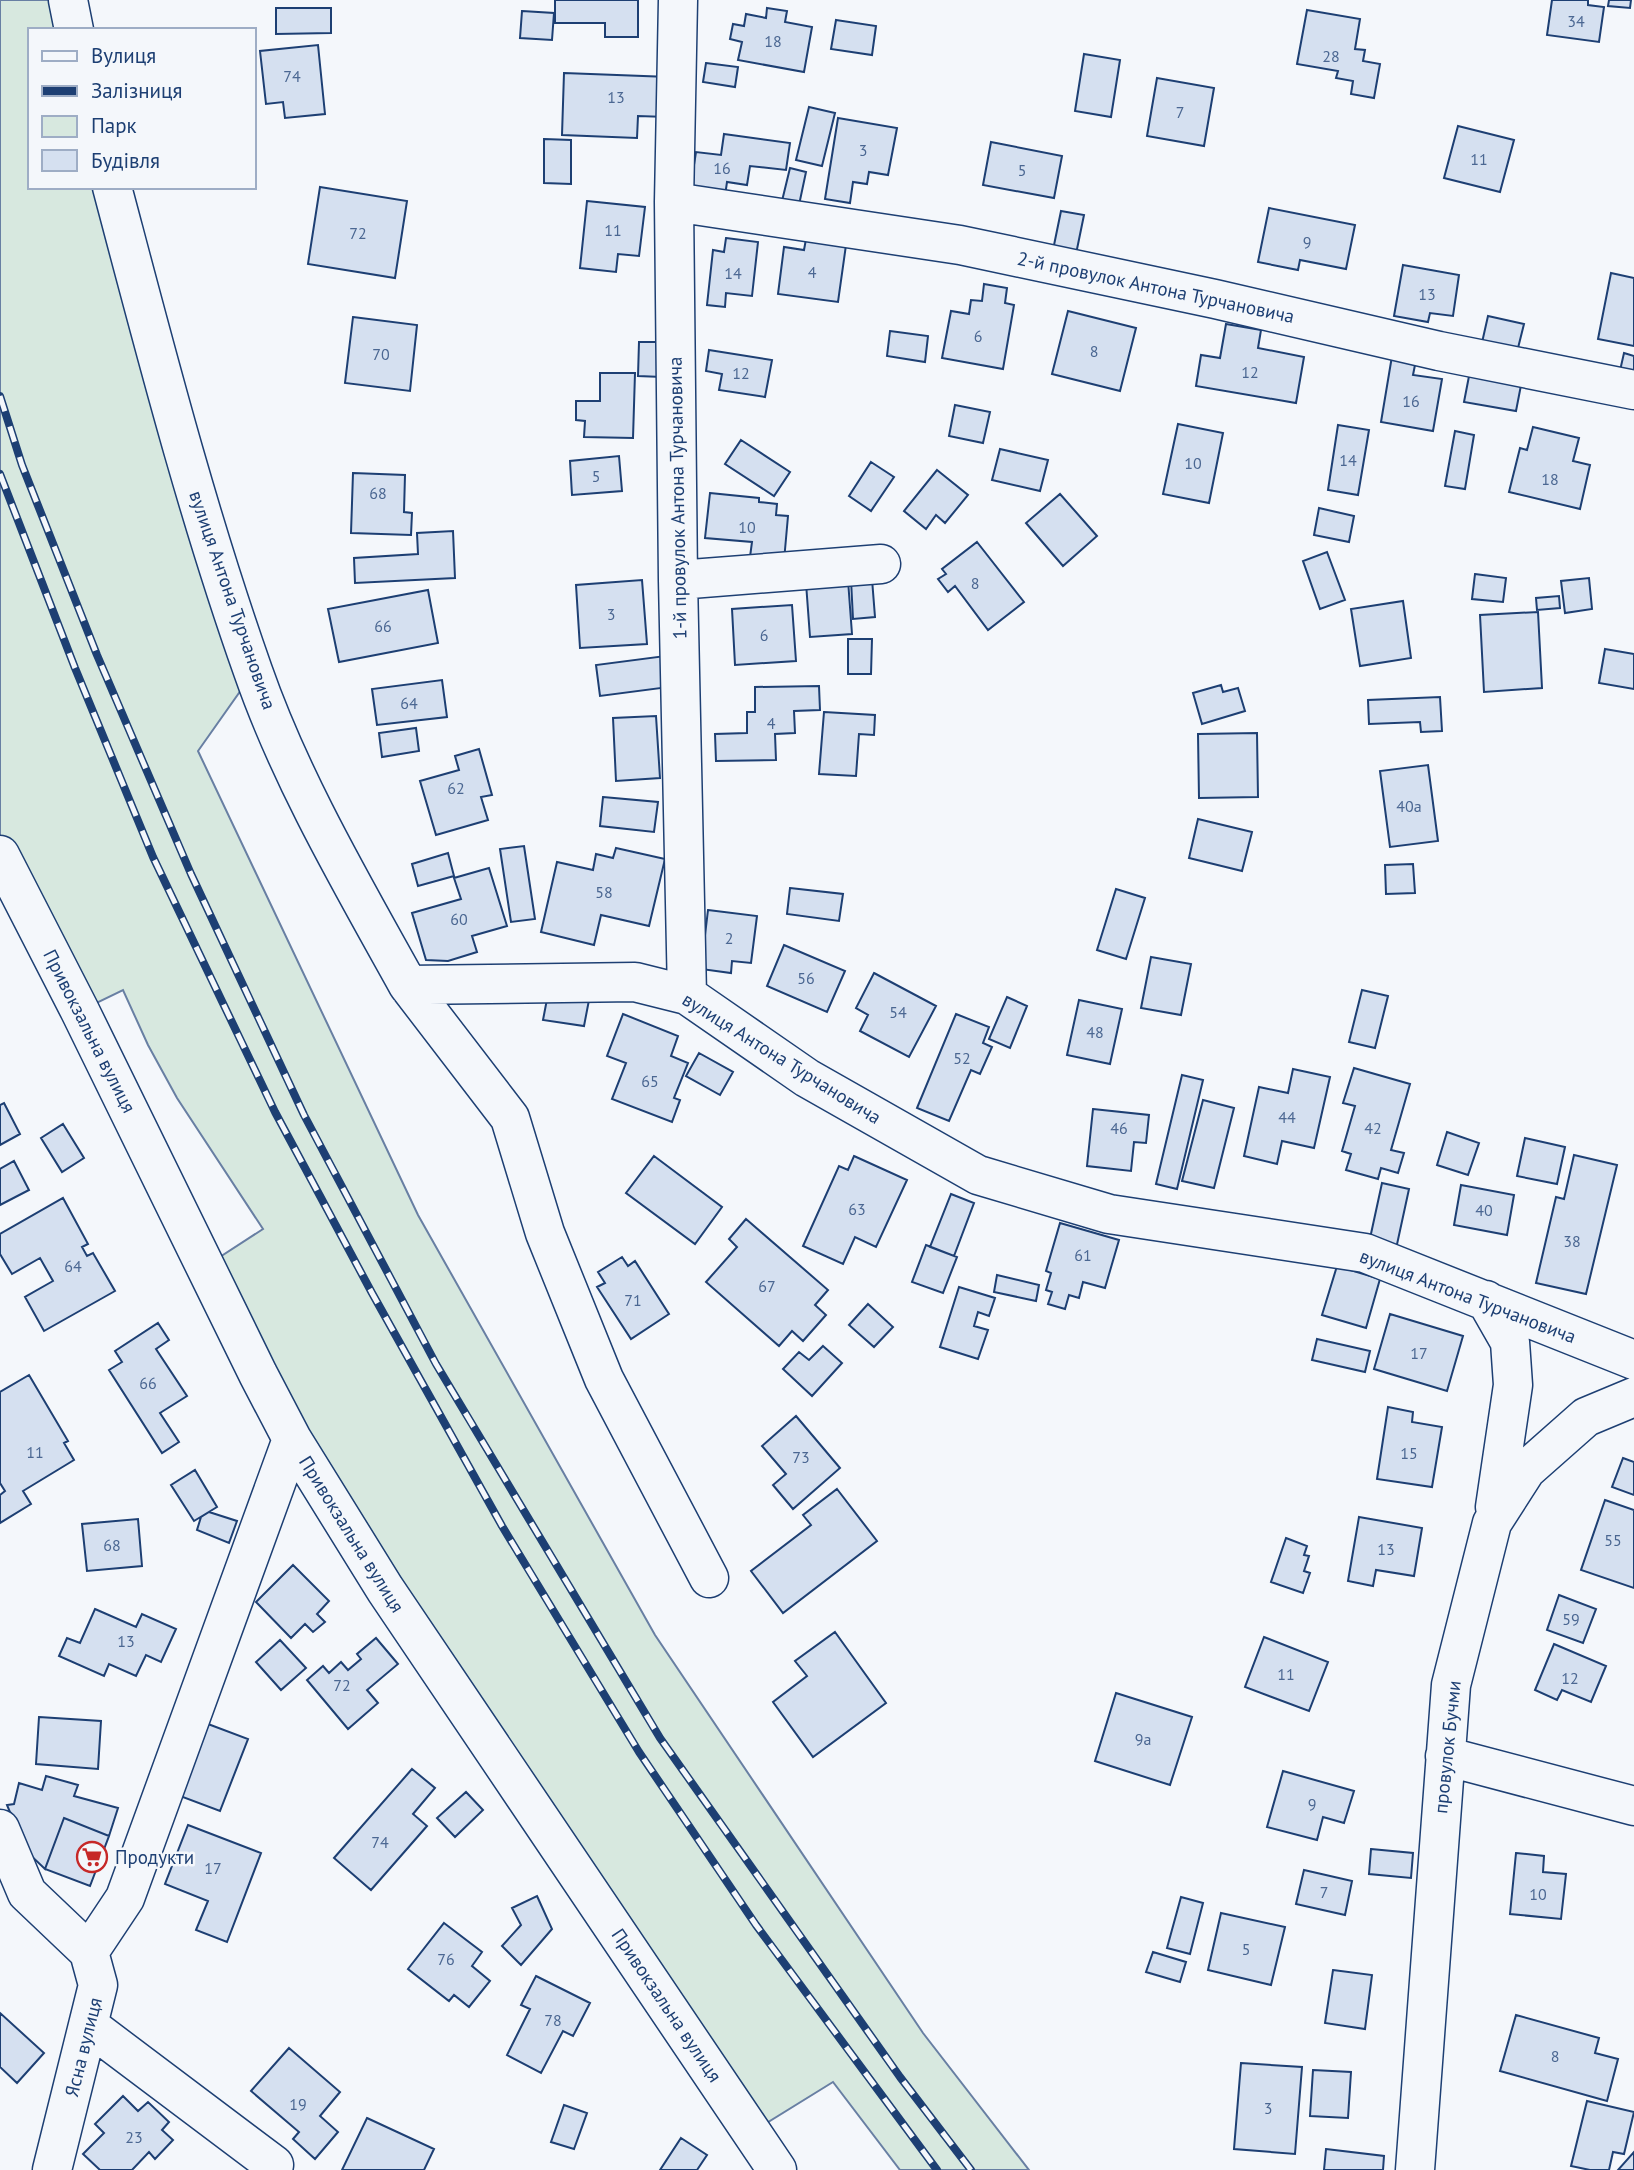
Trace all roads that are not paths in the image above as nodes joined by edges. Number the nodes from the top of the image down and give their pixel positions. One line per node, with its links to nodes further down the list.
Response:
1 (68, 0): 3 (street)
2 (678, 0): 5 (street, 1-й провулок Антона Турчановича)
3 (74, 28)
4 (113, 189): 10 (street, вулиця Антона Турчановича)
5 (674, 202): 6 (street, 2-й провулок Антона Турчановича); 8 (street, 1-й провулок Антона Турчановича)
6 (1634, 390)
7 (881, 564): 8 (street)
8 (678, 580): 11 (street, 1-й провулок Антона Турчановича)
9 (0, 855): 15 (street, Привокзальна вулиця)
10 (408, 985): 11 (street, вулиця Антона Турчановича); 17 (street)
11 (687, 995): 12 (street, вулиця Антона Турчановича)
12 (1486, 1300): 13 (street, вулиця Антона Турчановича); 16 (street)
13 (1634, 1360)
14 (1634, 1397): 16 (street, провулок Бучми)
15 (292, 1439): 21 (street); 25 (street, Привокзальна вулиця)
16 (1493, 1523): 18 (street, провулок Бучми)
17 (709, 1578)
18 (1445, 1756): 19 (street); 26 (street, провулок Бучми)
19 (1634, 1806)
20 (0, 1829): 21 (street)
21 (89, 1952): 22 (street, Ясна вулиця)
22 (88, 2025): 23 (street); 24 (street, Ясна вулиця)
23 (274, 2165)
24 (52, 2170)
25 (777, 2170)
26 (1415, 2170)

